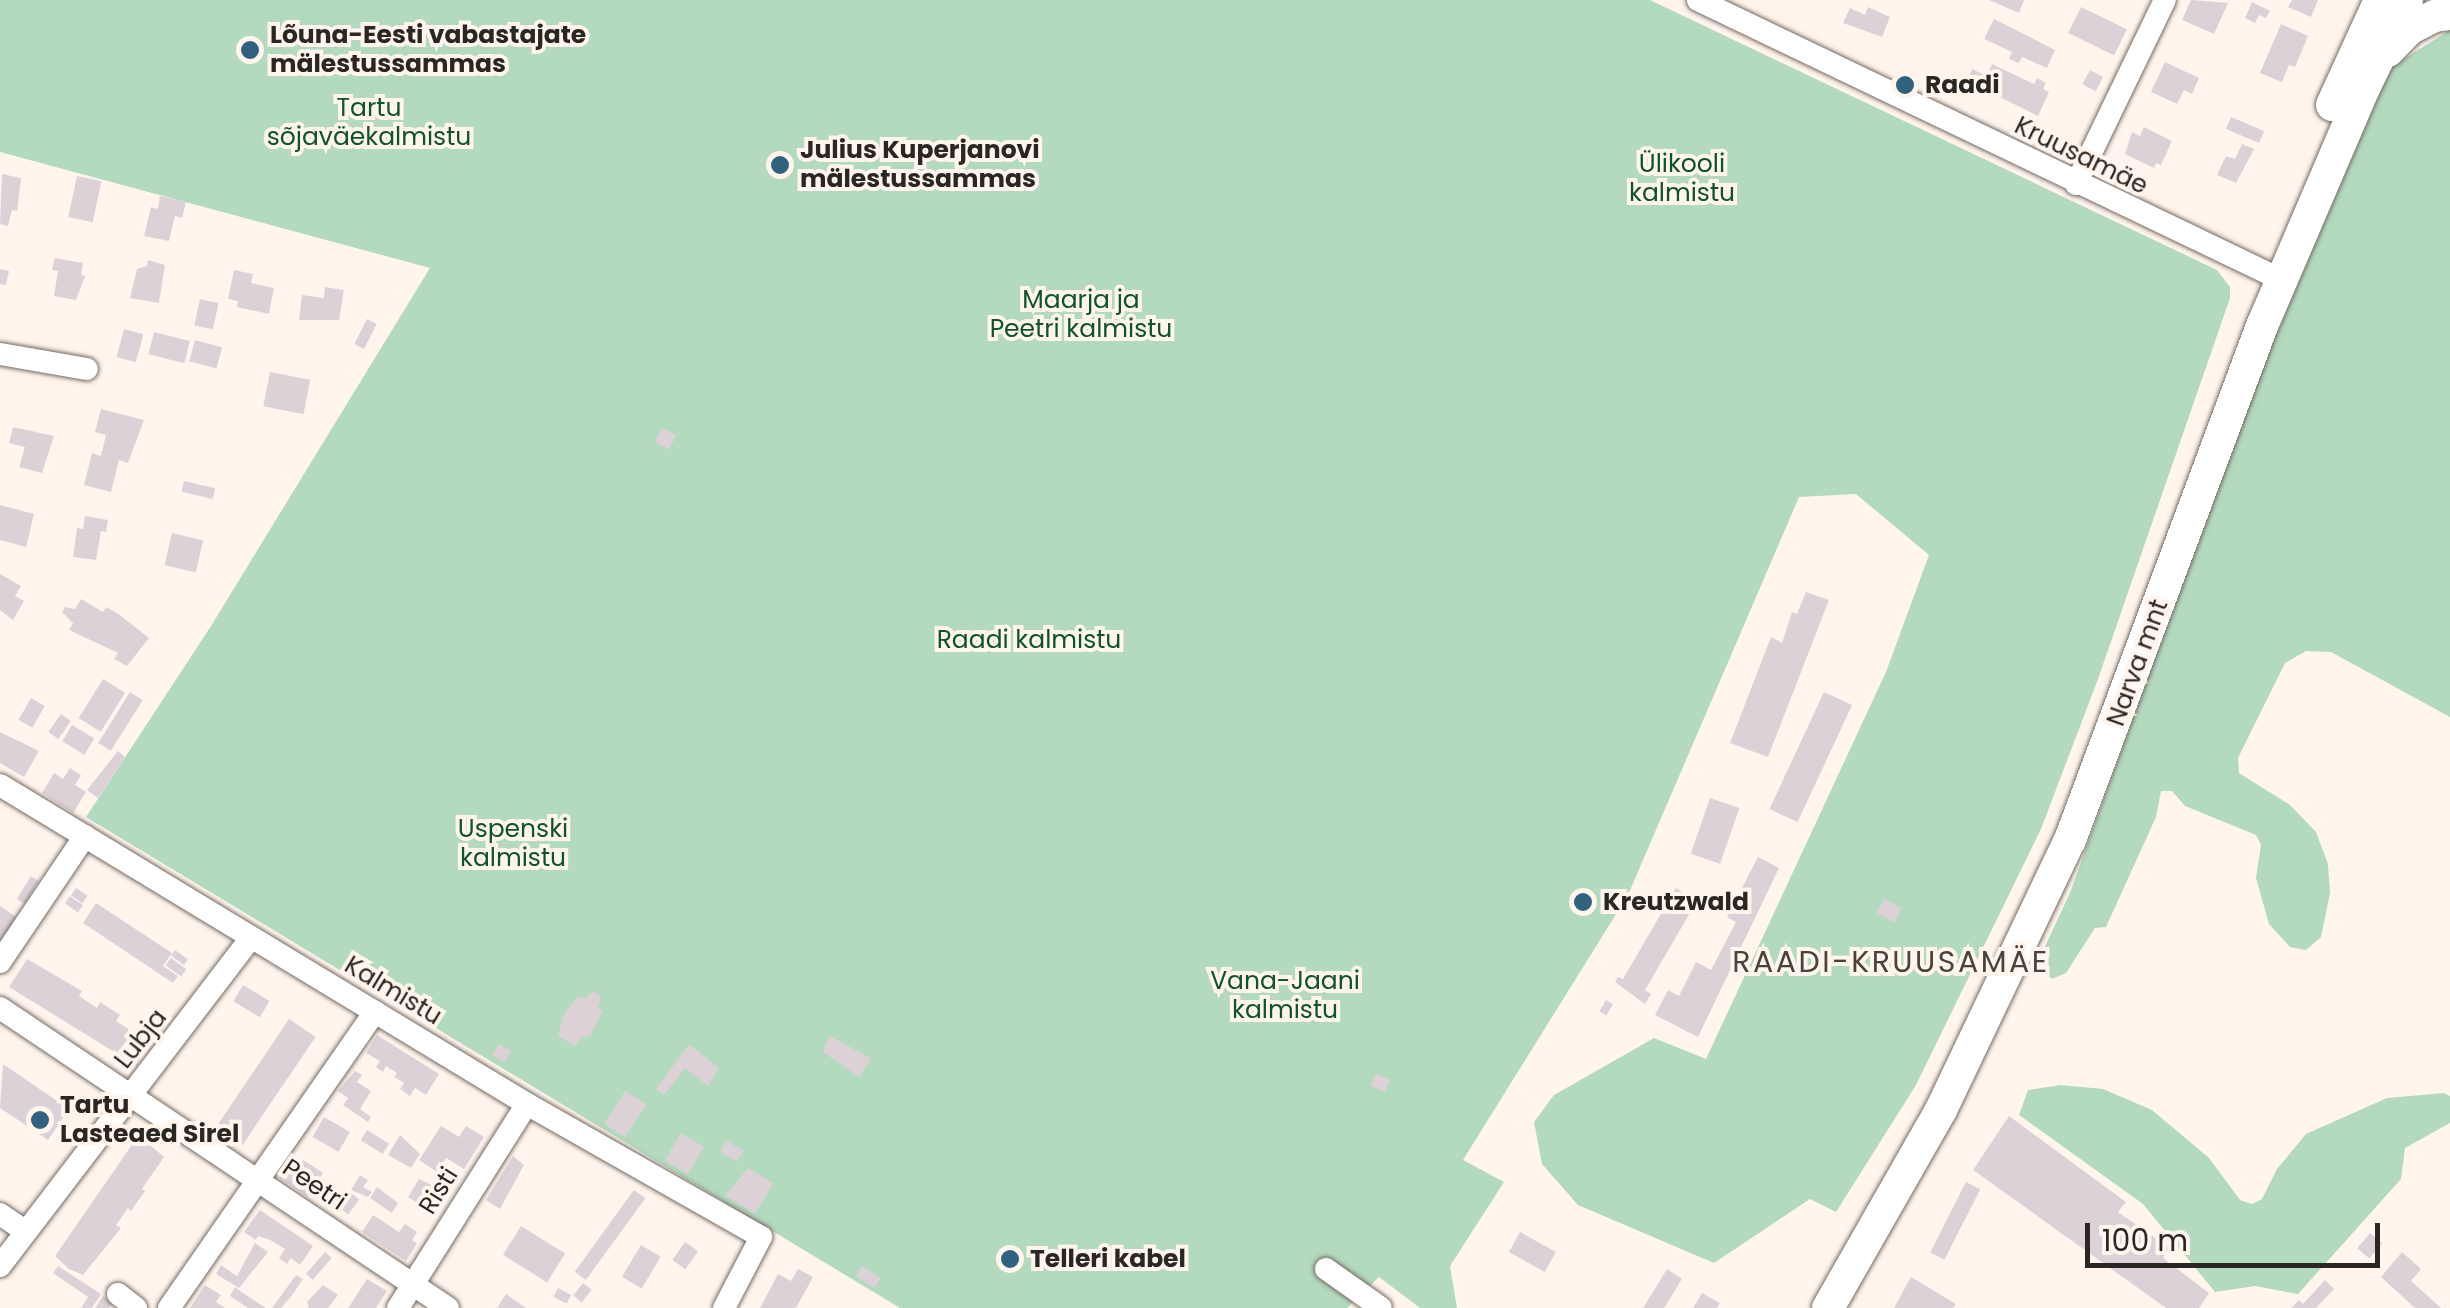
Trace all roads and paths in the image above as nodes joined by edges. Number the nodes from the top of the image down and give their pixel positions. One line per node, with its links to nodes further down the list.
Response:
1 (1698, 0): 7 (street, Kruusamäe)
2 (2165, 0): 7 (street)
3 (2380, 0): 8 (main road, Narva mnt)
4 (2407, 0): 6 (main road, Narva mnt)
5 (2450, 14): 6 (main road)
6 (2375, 65): 8 (main road, Narva mnt)
7 (2076, 184): 8 (street, Kruusamäe)
8 (2270, 275): 30 (main road, Narva mnt); 31 (main road, Narva mnt)
9 (0, 354): 10 (street)
10 (87, 368)
11 (0, 785): 12 (street, Kalmistu)
12 (85, 836): 13 (street, Kalmistu); 14 (street)
13 (250, 939): 16 (street, Kalmistu); 17 (street, Lubja)
14 (0, 962)
15 (0, 1008): 17 (street, Peetri)
16 (376, 1012): 18 (street, Kalmistu); 19 (street)
17 (131, 1096): 19 (street, Peetri); 21 (street, Lubja)
18 (527, 1104): 24 (street, Risti); 28 (street, Kalmistu)
19 (259, 1182): 24 (street, Peetri); 25 (street)
20 (0, 1214): 21 (street)
21 (25, 1231): 22 (street, Lubja)
22 (0, 1266)
23 (1326, 1270): 29 (street)
24 (412, 1284): 26 (street, Risti); 27 (street, Peetri)
25 (169, 1308)
26 (398, 1308)
27 (448, 1308)
28 (724, 1308)
29 (1381, 1308)
30 (1807, 1308)
31 (1828, 1308)

